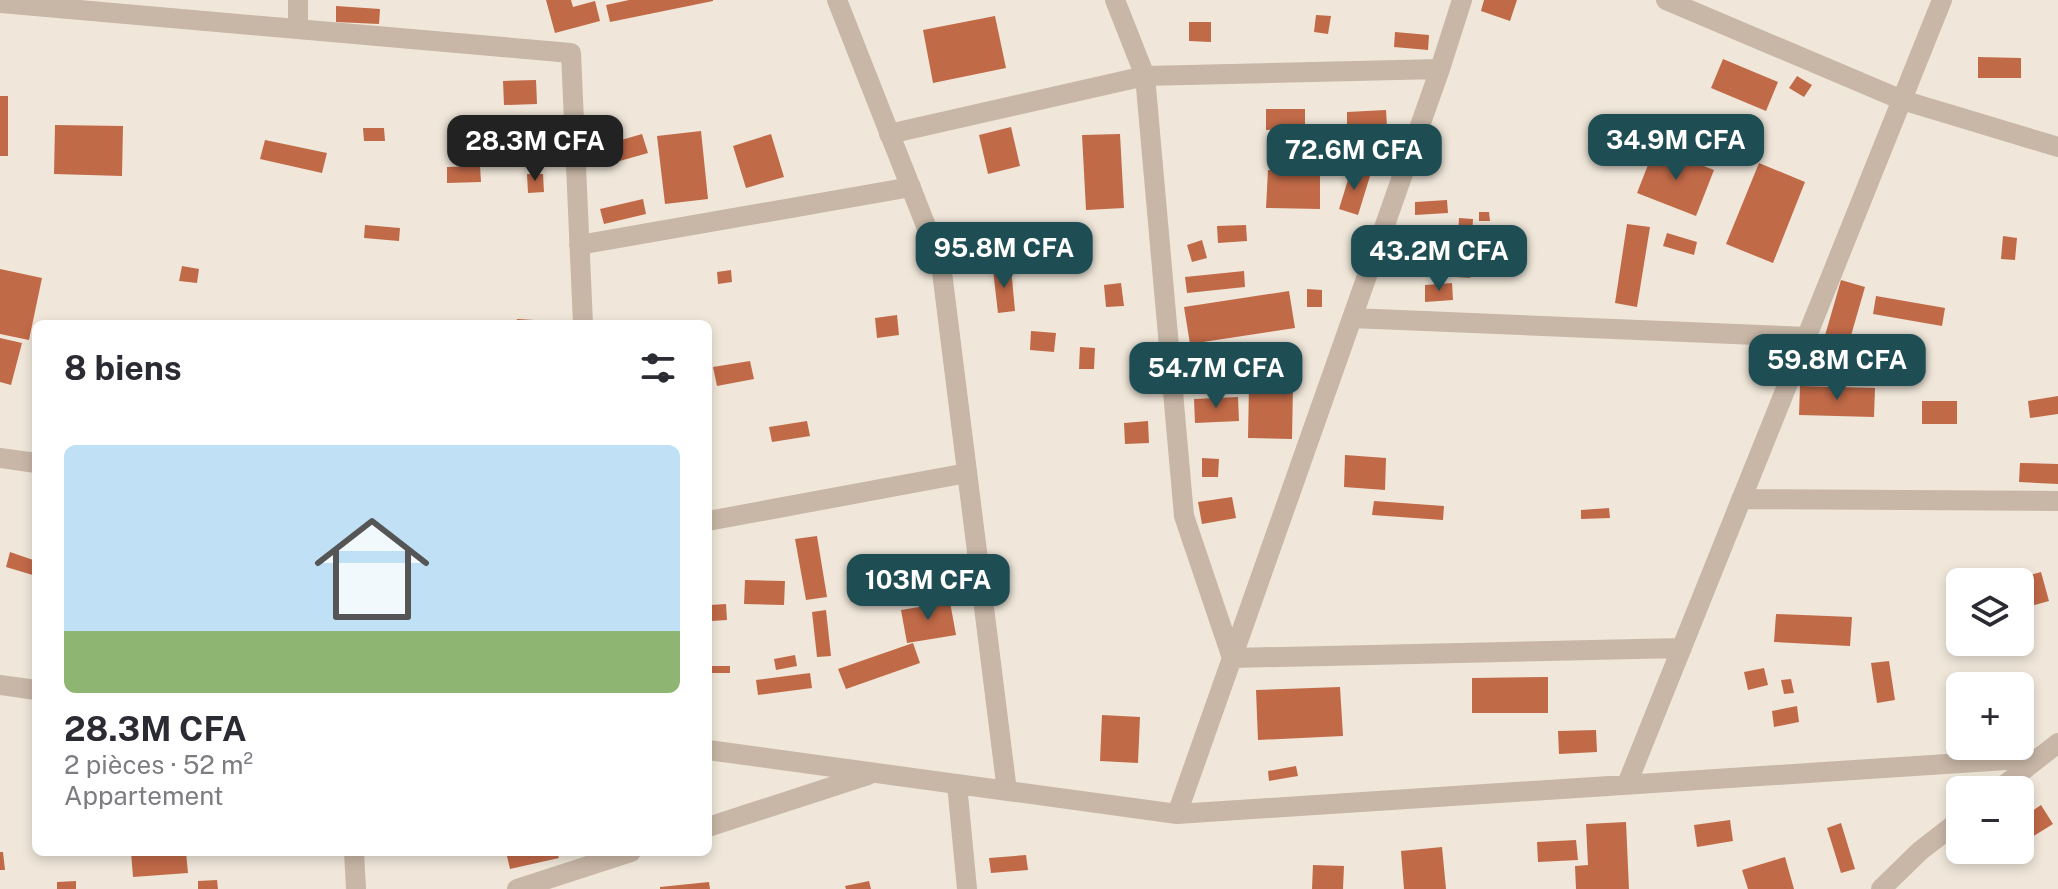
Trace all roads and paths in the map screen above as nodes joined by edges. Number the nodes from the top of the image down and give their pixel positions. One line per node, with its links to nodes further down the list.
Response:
1 (298, 0): 8 (street)
2 (837, 0): 12 (street)
3 (1115, 0): 10 (street)
4 (1462, 0): 9 (street)
5 (1666, 0): 11 (street)
6 (1942, 0): 11 (street)
7 (0, 3): 8 (street)
8 (298, 29): 15 (street)
9 (1440, 69): 10 (street); 16 (street)
10 (1145, 76): 12 (street); 26 (street)
11 (1902, 100): 13 (street); 18 (street)
12 (889, 134): 14 (street)
13 (2058, 147)
14 (911, 187): 15 (street); 21 (street)
15 (579, 245): 17 (street)
16 (1352, 318): 18 (street); 26 (street)
17 (583, 320)
18 (1807, 337): 22 (street)
19 (0, 458): 20 (street)
20 (32, 462)
21 (967, 473): 24 (street); 36 (street)
22 (1741, 499): 23 (street); 25 (street)
23 (2058, 501)
24 (712, 520)
25 (1682, 648): 26 (street); 35 (street)
26 (1232, 658): 37 (street)
27 (0, 685): 28 (street)
28 (32, 689)
29 (2058, 743): 31 (street)
30 (712, 751): 32 (street)
31 (2039, 758): 33 (street); 35 (street)
32 (876, 773): 34 (street); 38 (street)
33 (2016, 776)
34 (957, 784): 36 (street); 44 (street)
35 (1627, 784): 37 (street)
36 (1007, 791): 37 (street)
37 (1177, 814)
38 (712, 826)
39 (1946, 831): 45 (street)
40 (354, 856): 42 (street)
41 (619, 856): 43 (street)
42 (356, 889)
43 (517, 889)
44 (967, 889)
45 (1881, 889)

